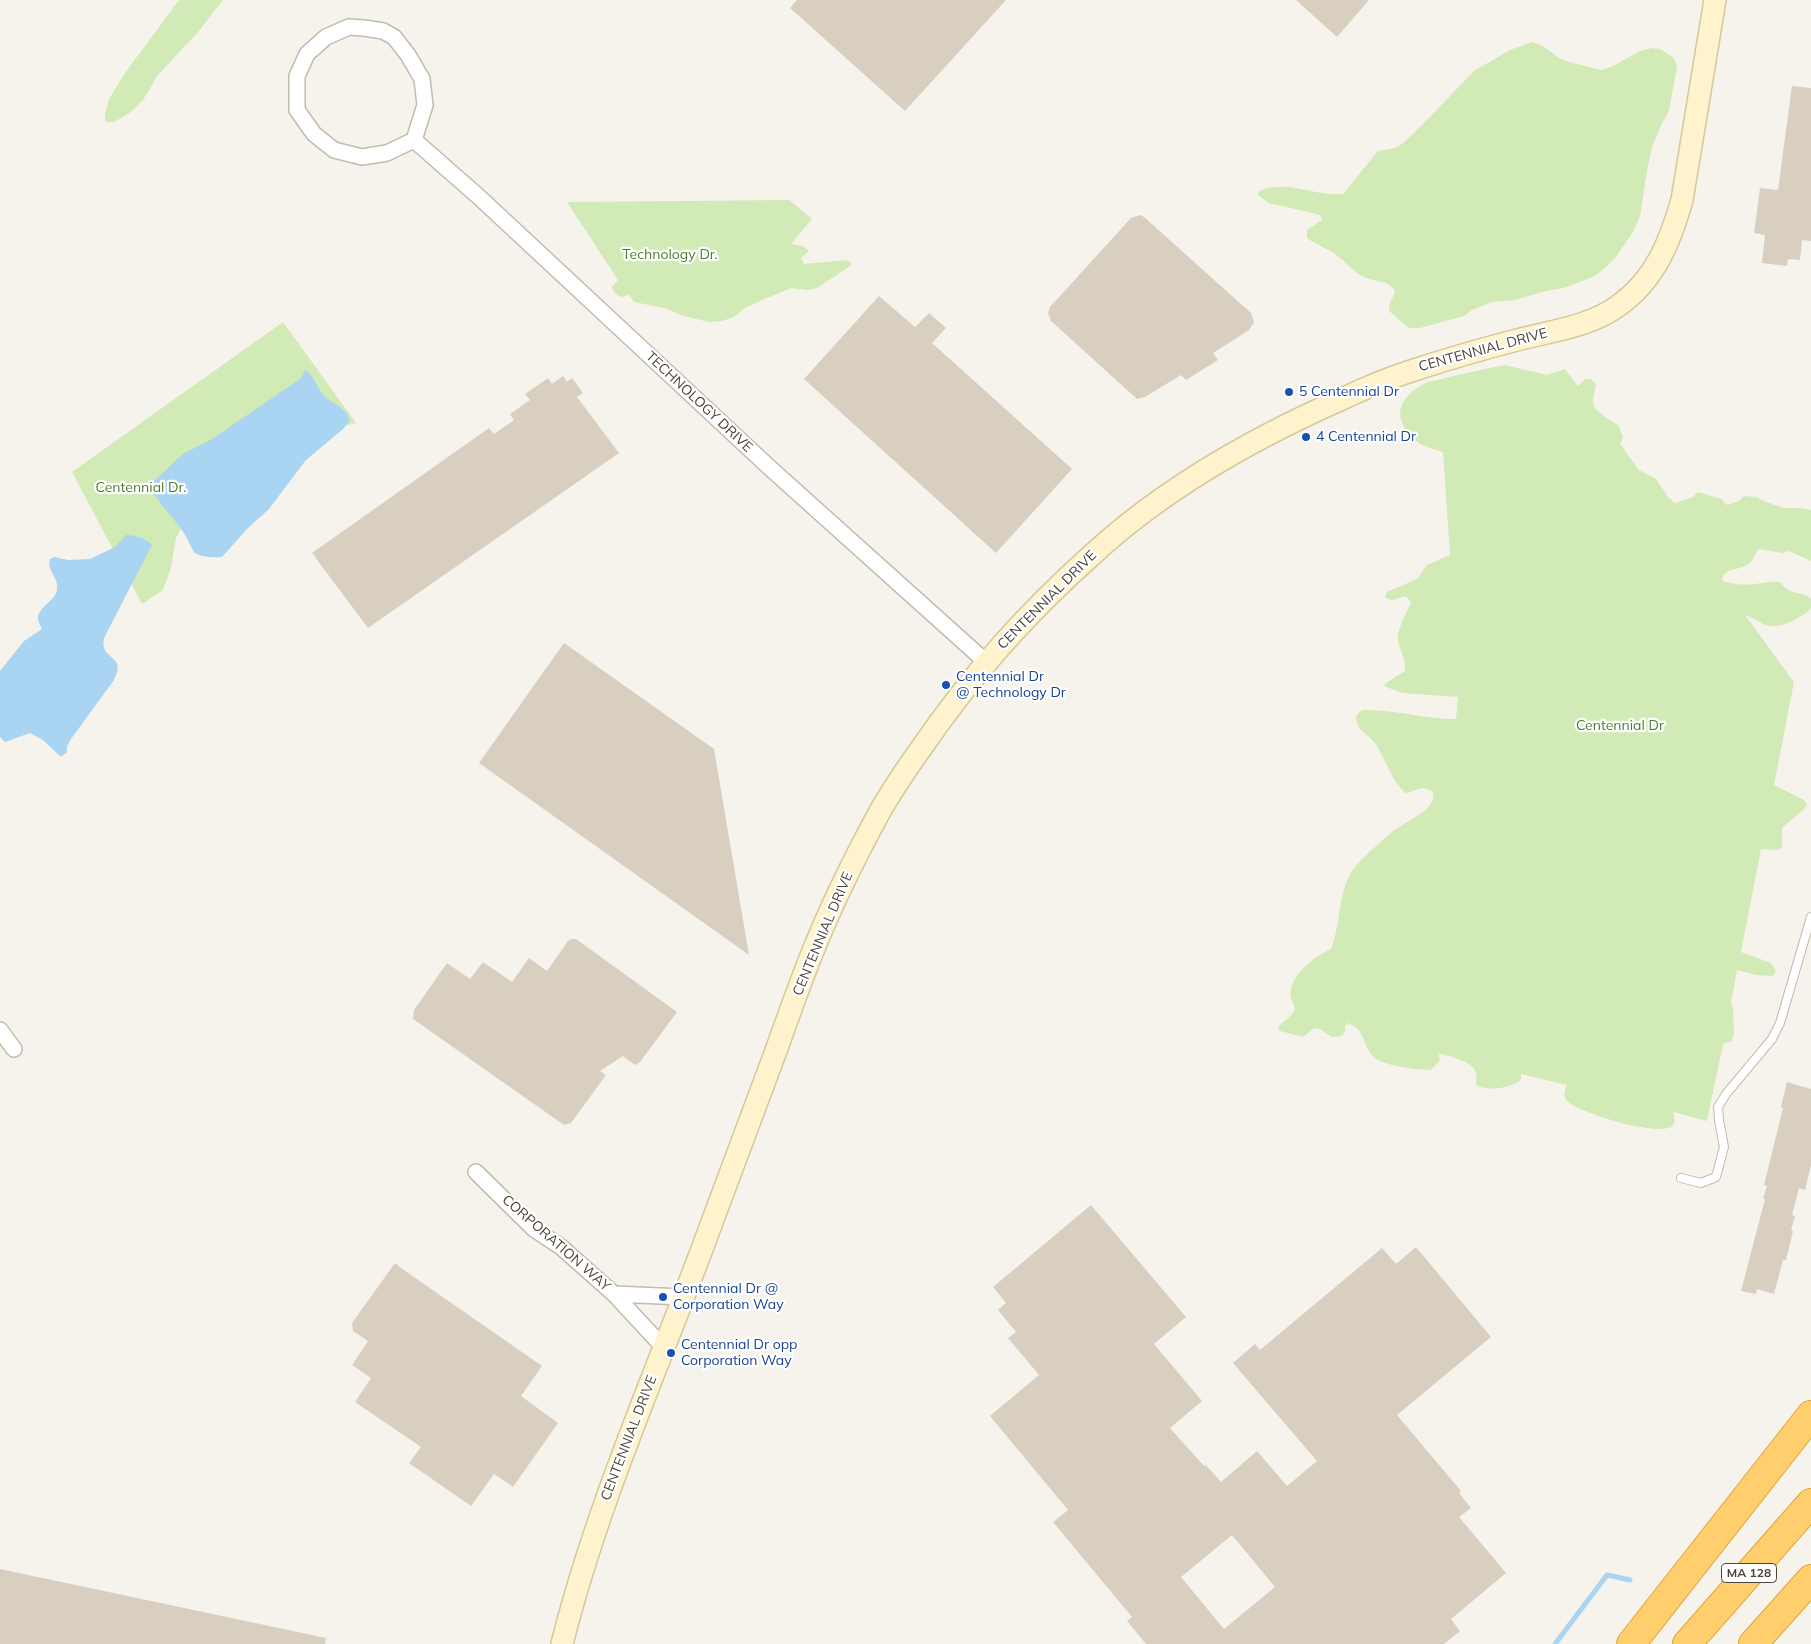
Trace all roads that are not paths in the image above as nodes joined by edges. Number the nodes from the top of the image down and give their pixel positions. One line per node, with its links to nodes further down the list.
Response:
1 (1715, 0): 3 (street, CENTENNIAL DRIVE)
2 (414, 140): 2 (street); 3 (street, TECHNOLOGY DRIVE)
3 (986, 662): 8 (street, CENTENNIAL DRIVE)
4 (1811, 917): 6 (lane)
5 (476, 1172): 7 (street, CORPORATION WAY)
6 (1681, 1178)
7 (614, 1294): 8 (street, CORPORATION WAY); 9 (street, CORPORATION WAY)
8 (683, 1297): 9 (street, CENTENNIAL DRIVE)
9 (664, 1348): 14 (street, CENTENNIAL DRIVE)
10 (1811, 1416): 15 (highway)
11 (1811, 1503): 16 (highway, MA 128)
12 (1811, 1579): 17 (highway)
13 (1811, 1593): 18 (highway)
14 (562, 1644)
15 (1631, 1644)
16 (1686, 1644)
17 (1753, 1644)
18 (1771, 1644)

